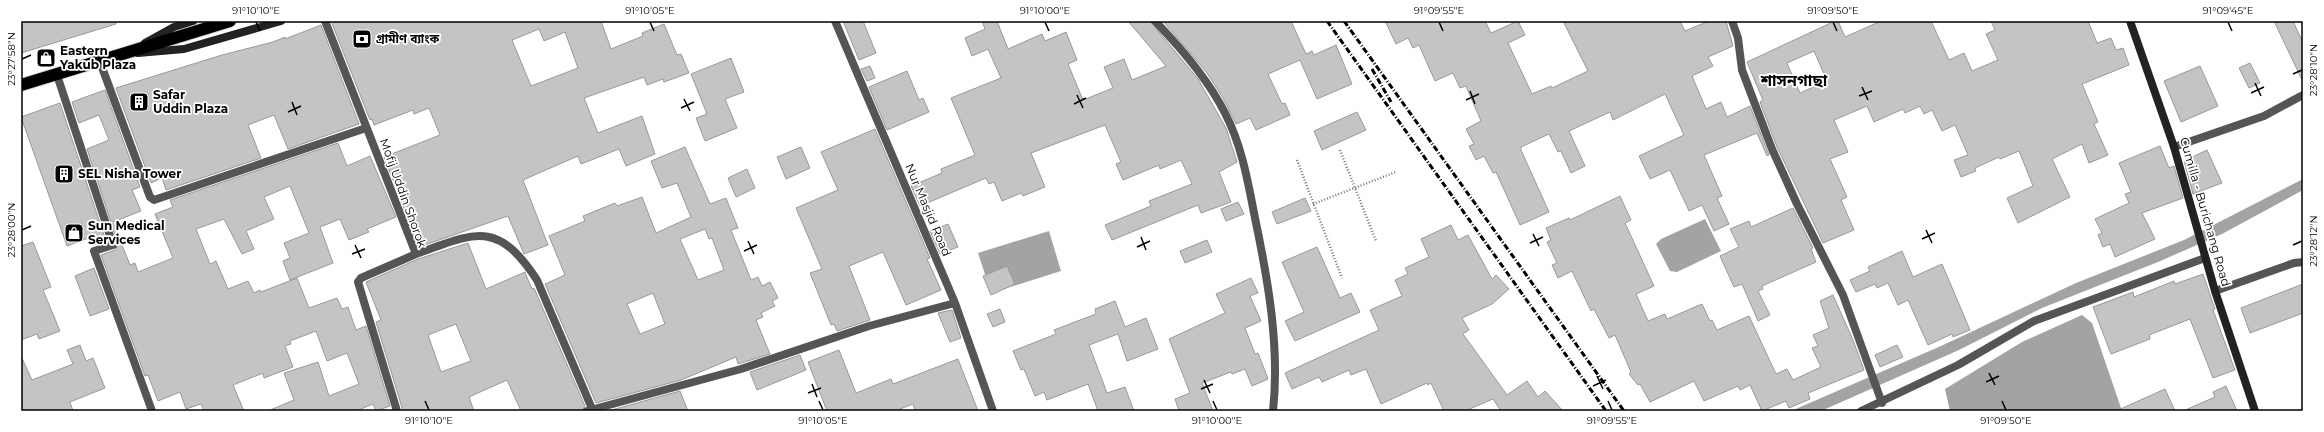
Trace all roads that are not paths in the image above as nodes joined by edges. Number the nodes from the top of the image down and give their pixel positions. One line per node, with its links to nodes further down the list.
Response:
1 (193, 21): 9 (main road)
2 (230, 21): 9 (highway)
3 (281, 21): 9 (main road)
4 (325, 21): 14 (street, Mofij Uddin Shorok)
5 (835, 21): 20 (street, Nur Masjid Road)
6 (1156, 21): 26 (street)
7 (1732, 21): 21 (street)
8 (2130, 21): 15 (main road, Cumilla - Burichang Road)
9 (129, 53): 10 (highway)
10 (100, 62): 11 (highway); 14 (street)
11 (57, 75): 12 (highway); 23 (street)
12 (21, 85)
13 (2303, 95): 15 (street)
14 (366, 128): 16 (street, Mofij Uddin Shorok)
15 (2174, 147): 17 (main road, Cumilla - Burichang Road)
16 (416, 254): 22 (street); 24 (street, Mofij Uddin Shorok)
17 (2205, 258): 19 (main road, Cumilla - Burichang Road); 21 (street)
18 (2303, 262): 19 (street)
19 (2215, 291): 28 (main road, Cumilla - Burichang Road)
20 (955, 303): 22 (street); 25 (street, Nur Masjid Road)
21 (1882, 403): 27 (street)
22 (591, 410)
23 (152, 411)
24 (397, 411)
25 (993, 411)
26 (1274, 411)
27 (1861, 411)
28 (2255, 411)

